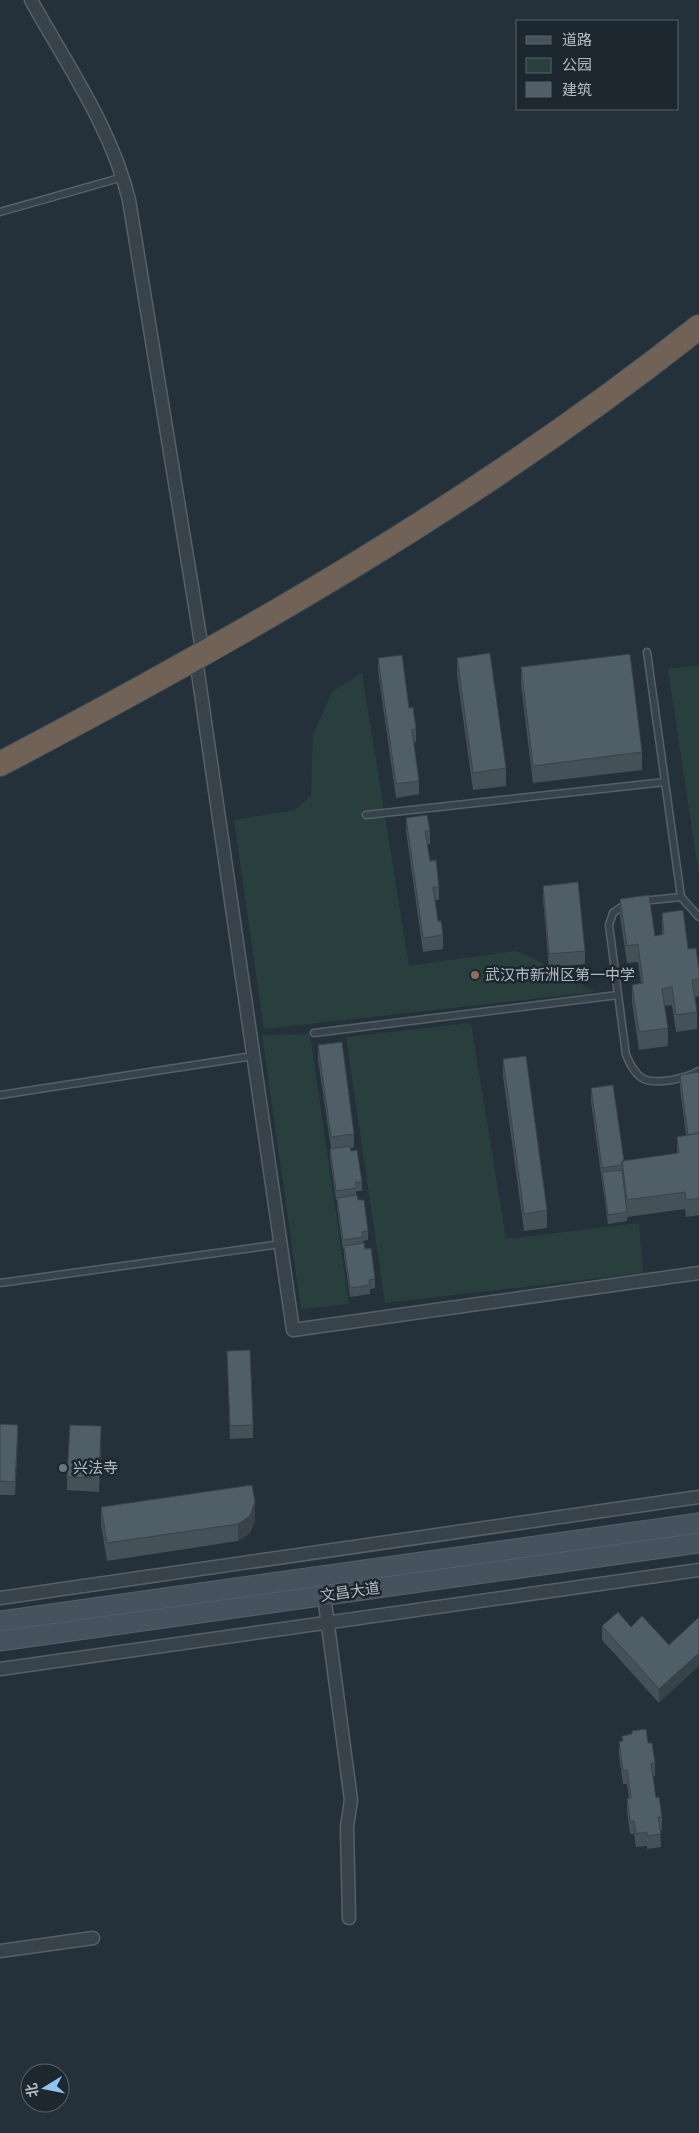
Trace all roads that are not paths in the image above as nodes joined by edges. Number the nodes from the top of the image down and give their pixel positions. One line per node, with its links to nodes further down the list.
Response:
1 (31, 0): 2 (street)
2 (123, 177): 3 (lane); 6 (street)
3 (0, 212)
4 (699, 327): 6 (highway)
5 (647, 652): 8 (lane)
6 (199, 657): 7 (highway); 14 (street)
7 (0, 764)
8 (665, 782): 9 (lane); 10 (lane)
9 (366, 815)
10 (681, 897): 11 (lane); 12 (lane)
11 (699, 917)
12 (618, 995): 13 (lane); 15 (lane)
13 (314, 1033)
14 (253, 1056): 16 (lane); 17 (street)
15 (699, 1071)
16 (0, 1095)
17 (281, 1244): 18 (street); 19 (lane)
18 (699, 1273)
19 (0, 1283)
20 (699, 1497): 25 (street)
21 (699, 1523): 26 (main road, 文昌大道)
22 (699, 1542): 24 (main road, 文昌大道)
23 (699, 1570): 27 (street)
24 (324, 1595): 27 (street); 28 (main road, 文昌大道)
25 (0, 1598)
26 (0, 1621)
27 (327, 1623): 29 (street); 30 (street)
28 (0, 1641)
29 (0, 1670)
30 (350, 1918)
31 (93, 1938): 32 (street)
32 (0, 1951)

